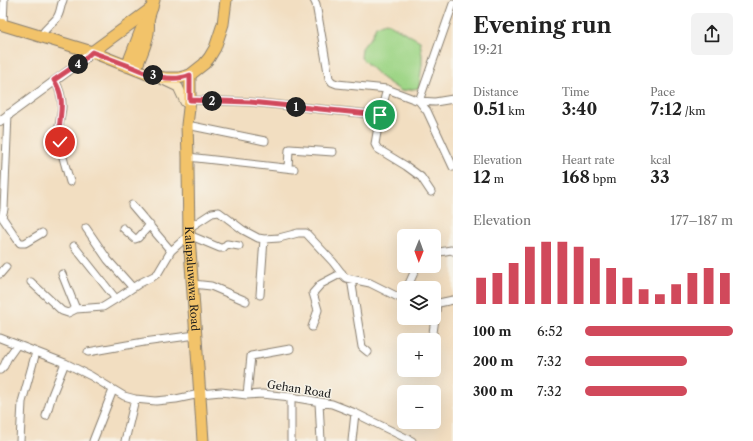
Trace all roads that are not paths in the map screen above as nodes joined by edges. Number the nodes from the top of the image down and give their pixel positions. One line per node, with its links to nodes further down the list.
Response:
1 (4, 0): 7 (street)
2 (63, 0): 8 (street)
3 (226, 0): 11 (main road)
4 (314, 0): 14 (street)
5 (153, 4): 9 (main road); 10 (main road)
6 (453, 4): 17 (street)
7 (1, 25): 8 (main road)
8 (41, 36): 9 (main road)
9 (92, 52): 10 (main road); 13 (street)
10 (132, 67): 12 (main road)
11 (187, 76): 12 (main road); 16 (main road, Kalapaluwawa Road)
12 (157, 77): 16 (main road)
13 (54, 80): 18 (street); 26 (street)
14 (387, 89): 17 (street); 19 (street)
15 (453, 99): 17 (street)
16 (187, 101): 19 (street); 20 (main road, Kalapaluwawa Road)
17 (419, 102): 25 (street)
18 (8, 114): 21 (street); 29 (street)
19 (380, 115): 27 (street)
20 (187, 120): 22 (street); 24 (main road, Kalapaluwawa Road)
21 (0, 121)
22 (265, 141)
23 (333, 152): 24 (street)
24 (188, 157): 33 (main road, Kalapaluwawa Road)
25 (453, 167)
26 (70, 182)
27 (431, 192)
28 (132, 205): 30 (street)
29 (1, 219): 34 (street)
30 (150, 225): 32 (street); 38 (street)
31 (86, 228): 48 (street)
32 (123, 228)
33 (189, 231): 35 (street); 37 (street); 38 (street); 47 (main road, Kalapaluwawa Road)
34 (42, 233)
35 (264, 239): 42 (street); 49 (street)
36 (74, 246): 51 (street)
37 (239, 246)
38 (171, 251): 48 (street)
39 (453, 251): 40 (street)
40 (441, 252)
41 (6, 267): 43 (street)
42 (342, 273): 45 (street); 56 (street)
43 (0, 274)
44 (62, 274): 55 (street)
45 (351, 279): 50 (street); 63 (street)
46 (30, 282): 55 (street)
47 (192, 284): 53 (street); 57 (main road, Kalapaluwawa Road)
48 (133, 288): 51 (street)
49 (260, 295)
50 (397, 295)
51 (116, 299): 55 (street)
52 (453, 300): 54 (street)
53 (246, 301)
54 (441, 303)
55 (76, 309)
56 (312, 327)
57 (196, 335): 62 (street); 67 (main road, Kalapaluwawa Road)
58 (0, 338): 59 (street, Gehan Road)
59 (17, 344): 61 (street, Gehan Road); 65 (street)
60 (290, 349): 68 (street)
61 (36, 352): 64 (street, Gehan Road); 74 (street)
62 (88, 352)
63 (368, 352)
64 (65, 363): 66 (street, Gehan Road); 73 (street)
65 (0, 370)
66 (112, 390): 70 (street, Gehan Road); 75 (street)
67 (200, 394): 68 (street, Gehan Road); 70 (street, Gehan Road); 77 (main road, Kalapaluwawa Road)
68 (247, 395): 69 (street, Gehan Road)
69 (291, 397): 71 (street, Gehan Road); 78 (street)
70 (135, 400): 76 (street)
71 (319, 402): 72 (street, Gehan Road); 79 (street)
72 (355, 413): 80 (street); 81 (street, Gehan Road)
73 (46, 416)
74 (20, 441)
75 (93, 441)
76 (125, 441)
77 (203, 441)
78 (291, 441)
79 (321, 441)
80 (352, 441)
81 (412, 441)

